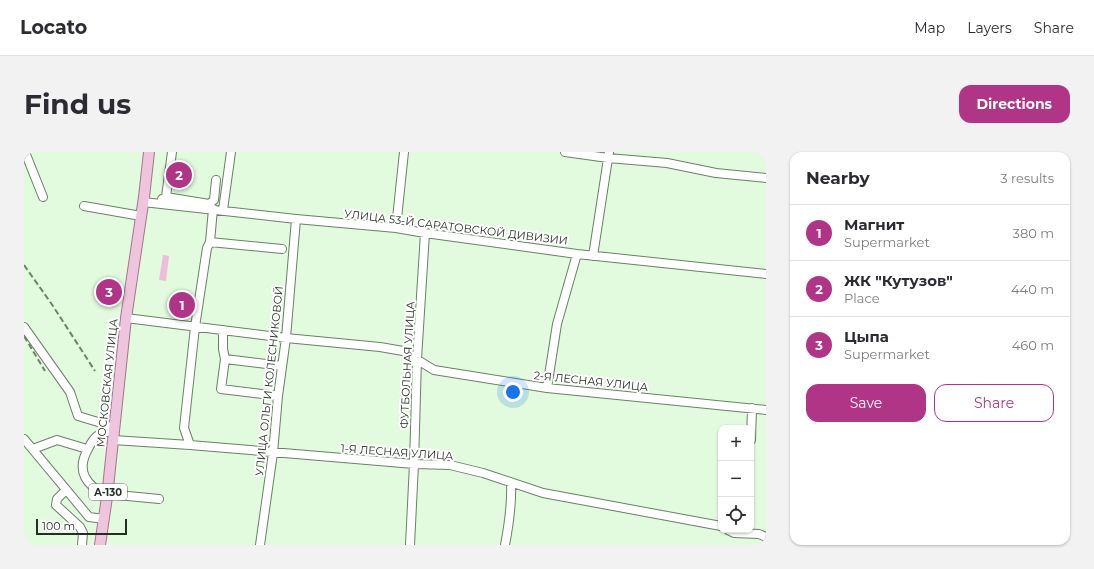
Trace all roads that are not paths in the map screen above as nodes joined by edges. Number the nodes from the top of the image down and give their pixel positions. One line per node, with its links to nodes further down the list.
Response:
1 (25, 152): 10 (street)
2 (149, 152): 12 (main road, МОСКОВСКАЯ УЛИЦА / А-130)
3 (172, 152): 11 (street)
4 (231, 152): 16 (street)
5 (404, 152): 19 (street)
6 (565, 152): 7 (street)
7 (608, 155): 8 (street); 24 (street)
8 (766, 178)
9 (216, 180): 11 (street)
10 (43, 197)
11 (166, 197): 13 (street)
12 (143, 202): 13 (street, УЛИЦА 53-Й САРАТОВСКОЙ ДИВИЗИИ); 17 (main road, МОСКОВСКАЯ УЛИЦА / А-130)
13 (155, 203): 15 (street, УЛИЦА 53-Й САРАТОВСКОЙ ДИВИЗИИ)
14 (84, 206): 17 (street)
15 (213, 209): 16 (street, УЛИЦА 53-Й САРАТОВСКОЙ ДИВИЗИИ); 21 (street)
16 (224, 210): 18 (street, УЛИЦА 53-Й САРАТОВСКОЙ ДИВИЗИИ)
17 (141, 216): 26 (main road, МОСКОВСКАЯ УЛИЦА / А-130)
18 (296, 218): 19 (street, УЛИЦА 53-Й САРАТОВСКОЙ ДИВИЗИИ); 30 (street, УЛИЦА ОЛЬГИ КОЛЕСНИКОВОЙ)
19 (396, 228): 20 (street, УЛИЦА 53-Й САРАТОВСКОЙ ДИВИЗИИ)
20 (425, 233): 23 (street, УЛИЦА 53-Й САРАТОВСКОЙ ДИВИЗИИ); 32 (street, ФУТБОЛЬНАЯ УЛИЦА)
21 (210, 242): 22 (street); 28 (street)
22 (282, 249)
23 (577, 254): 24 (street, УЛИЦА 53-Й САРАТОВСКОЙ ДИВИЗИИ); 34 (street)
24 (593, 256): 25 (street, УЛИЦА 53-Й САРАТОВСКОЙ ДИВИЗИИ)
25 (766, 274)
26 (126, 318): 28 (street, 2-Я ЛЕСНАЯ УЛИЦА); 39 (main road, МОСКОВСКАЯ УЛИЦА / А-130)
27 (24, 327): 39 (street)
28 (195, 327): 29 (street, 2-Я ЛЕСНАЯ УЛИЦА); 42 (street)
29 (223, 330): 30 (street, 2-Я ЛЕСНАЯ УЛИЦА); 31 (street)
30 (286, 338): 32 (street, 2-Я ЛЕСНАЯ УЛИЦА); 33 (street, УЛИЦА ОЛЬГИ КОЛЕСНИКОВОЙ)
31 (225, 359): 33 (street); 35 (street)
32 (417, 359): 34 (street, 2-Я ЛЕСНАЯ УЛИЦА); 46 (street, ФУТБОЛЬНАЯ УЛИЦА)
33 (282, 366): 35 (street, УЛИЦА ОЛЬГИ КОЛЕСНИКОВОЙ)
34 (547, 388): 36 (street, 2-Я ЛЕСНАЯ УЛИЦА)
35 (278, 396): 45 (street, УЛИЦА ОЛЬГИ КОЛЕСНИКОВОЙ)
36 (752, 408): 37 (street, 2-Я ЛЕСНАЯ УЛИЦА); 38 (street)
37 (766, 410)
38 (751, 425)
39 (115, 429): 41 (main road, МОСКОВСКАЯ УЛИЦА / А-130); 44 (street)
40 (24, 439): 43 (street)
41 (113, 440): 42 (street, 1-Я ЛЕСНАЯ УЛИЦА); 49 (main road, МОСКОВСКАЯ УЛИЦА / А-130)
42 (190, 445): 45 (street, 1-Я ЛЕСНАЯ УЛИЦА)
43 (33, 449): 44 (street); 48 (street)
44 (87, 450): 49 (street)
45 (273, 453): 46 (street, 1-Я ЛЕСНАЯ УЛИЦА); 57 (street, УЛИЦА ОЛЬГИ КОЛЕСНИКОВОЙ)
46 (414, 464): 47 (street, 1-Я ЛЕСНАЯ УЛИЦА); 58 (street, ФУТБОЛЬНАЯ УЛИЦА)
47 (512, 483): 52 (street, 1-Я ЛЕСНАЯ УЛИЦА); 59 (street)
48 (66, 490): 51 (street); 55 (street)
49 (107, 495): 50 (street); 51 (main road, МОСКОВСКАЯ УЛИЦА / А-130)
50 (159, 499)
51 (104, 519): 56 (main road, МОСКОВСКАЯ УЛИЦА / А-130)
52 (718, 525)
53 (734, 533): 54 (street)
54 (762, 535)
55 (82, 545)
56 (100, 545)
57 (260, 545)
58 (410, 545)
59 (505, 545)

